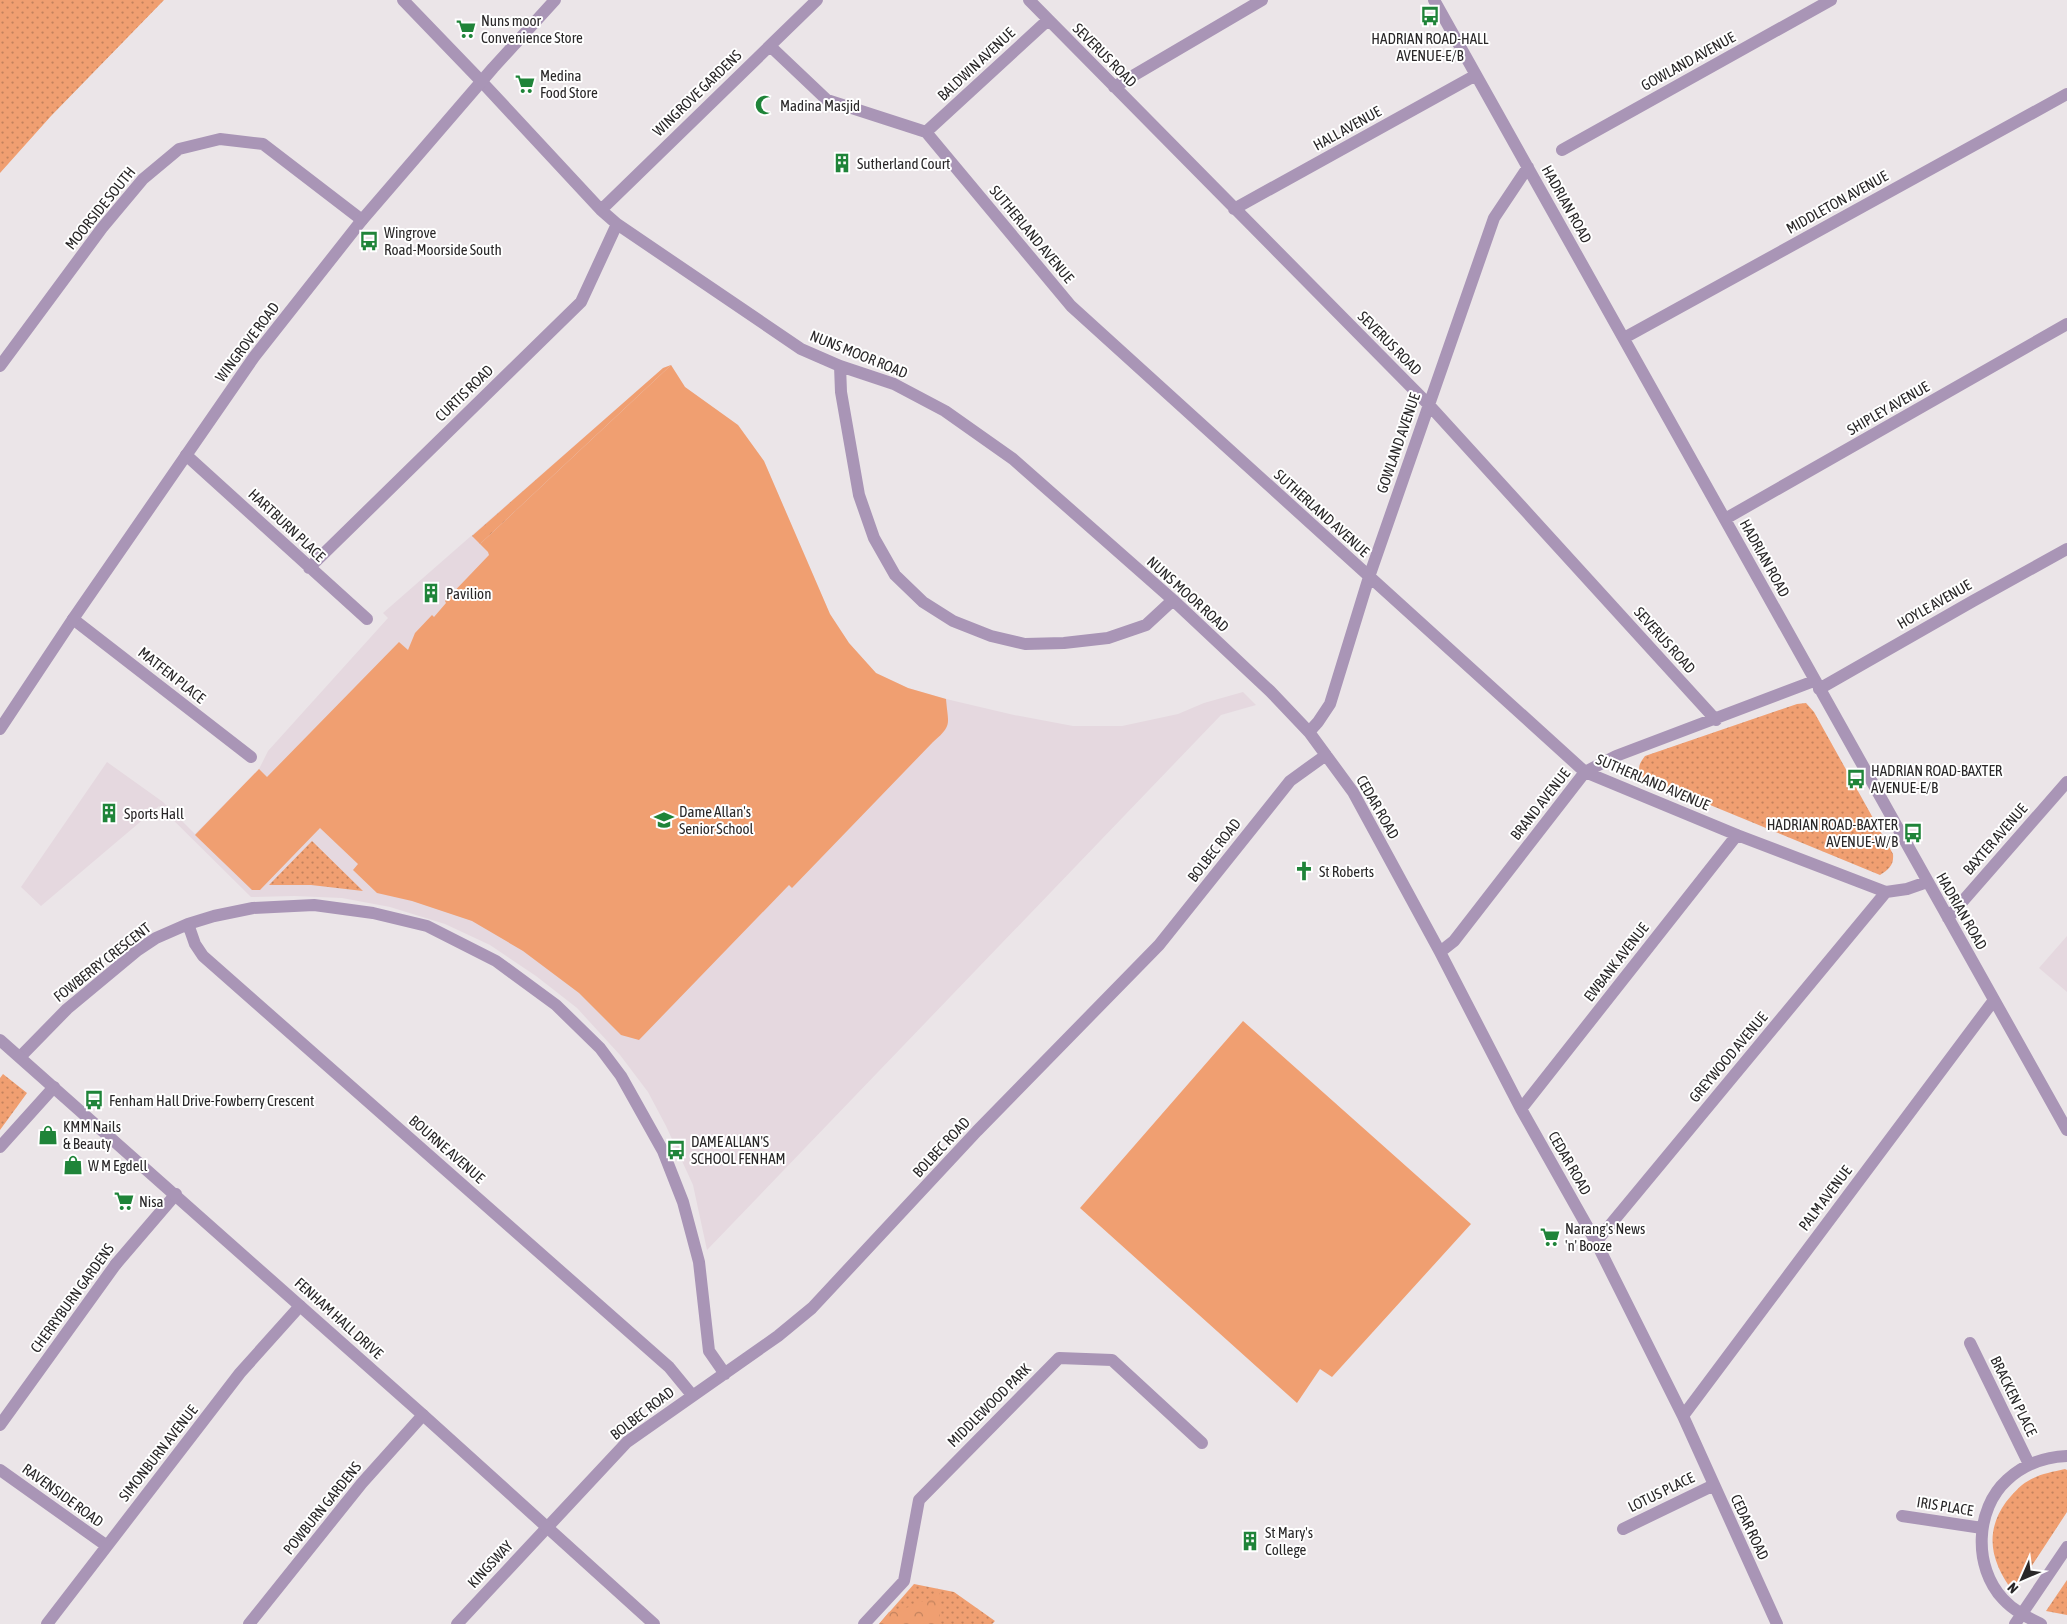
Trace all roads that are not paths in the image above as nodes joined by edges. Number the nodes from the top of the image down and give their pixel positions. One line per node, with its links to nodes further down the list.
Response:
1 (403, 0): 11 (street, NUNS MOOR ROAD)
2 (554, 0): 11 (street, WINGROVE ROAD)
3 (817, 0): 9 (street, WINGROVE GARDENS)
4 (1029, 0): 8 (street, SEVERUS ROAD)
5 (1262, 0): 12 (street)
6 (1434, 0): 10 (street, HADRIAN ROAD)
7 (1831, 0): 15 (street, GOWLAND AVENUE)
8 (1048, 20): 12 (street, SEVERUS ROAD); 14 (street, BALDWIN AVENUE)
9 (770, 46): 14 (street); 18 (street, WINGROVE GARDENS)
10 (1476, 75): 16 (street, HADRIAN ROAD); 17 (street, HALL AVENUE)
11 (481, 81): 18 (street, NUNS MOOR ROAD); 19 (street, WINGROVE ROAD)
12 (1114, 87): 17 (street, SEVERUS ROAD)
13 (2067, 94): 22 (street, MIDDLETON AVENUE)
14 (926, 132): 30 (street, SUTHERLAND AVENUE)
15 (1562, 150)
16 (1528, 167): 22 (street, HADRIAN ROAD); 25 (street, GOWLAND AVENUE)
17 (1234, 209): 25 (street, SEVERUS ROAD)
18 (601, 210): 20 (street, NUNS MOOR ROAD)
19 (362, 220): 23 (street, MOORSIDE SOUTH); 26 (street, WINGROVE ROAD)
20 (617, 224): 24 (street, NUNS MOOR ROAD); 29 (street, CURTIS ROAD)
21 (2067, 324): 27 (street, SHIPLEY AVENUE)
22 (1624, 338): 27 (street, HADRIAN ROAD)
23 (0, 366)
24 (840, 366): 31 (street, NUNS MOOR ROAD); 31 (street)
25 (1429, 405): 30 (street, GOWLAND AVENUE); 35 (street, SEVERUS ROAD)
26 (186, 455): 29 (street, HARTBURN PLACE); 32 (street, WINGROVE ROAD)
27 (1725, 520): 34 (street, HADRIAN ROAD)
28 (2067, 550): 34 (street, HOYLE AVENUE)
29 (309, 568): 33 (street, HARTBURN PLACE)
30 (1369, 577): 37 (street, GOWLAND AVENUE); 40 (street, SUTHERLAND AVENUE)
31 (1172, 600): 37 (street, NUNS MOOR ROAD)
32 (73, 619): 36 (street, WINGROVE ROAD); 39 (street, MATFEN PLACE)
33 (367, 619)
34 (1816, 685): 35 (street, BRAND AVENUE); 43 (street, HADRIAN ROAD)
35 (1716, 720): 40 (street, BRAND AVENUE)
36 (0, 729)
37 (1309, 732): 38 (street, CEDAR ROAD)
38 (1326, 755): 47 (street, CEDAR ROAD); 59 (street, BOLBEC ROAD)
39 (251, 757)
40 (1585, 772): 42 (street, SUTHERLAND AVENUE); 47 (street, BRAND AVENUE)
41 (2067, 782): 45 (street, BAXTER AVENUE)
42 (1737, 835): 44 (street, SUTHERLAND AVENUE); 52 (street, EWBANK AVENUE)
43 (1927, 882): 44 (street); 45 (street, HADRIAN ROAD)
44 (1886, 892): 56 (street, GREYWOOD AVENUE)
45 (1948, 918): 48 (street, HADRIAN ROAD)
46 (188, 924): 50 (street, FOWBERRY CRESCENT); 59 (street, FOWBERRY CRESCENT); 60 (street, BOURNE AVENUE)
47 (1440, 952): 52 (street, CEDAR ROAD)
48 (1994, 1000): 53 (street, HADRIAN ROAD); 62 (street, PALM AVENUE)
49 (0, 1040): 50 (street, FENHAM HALL DRIVE)
50 (20, 1057): 51 (street, FENHAM HALL DRIVE)
51 (54, 1087): 54 (street); 55 (street, FENHAM HALL DRIVE)
52 (1521, 1110): 56 (street, CEDAR ROAD)
53 (2067, 1130)
54 (0, 1147)
55 (176, 1194): 57 (street, FENHAM HALL DRIVE); 63 (street, CHERRYBURN GARDENS)
56 (1596, 1242): 62 (street, CEDAR ROAD)
57 (300, 1306): 61 (street, FENHAM HALL DRIVE); 73 (street, SIMONBURN AVENUE)
58 (1970, 1343): 66 (street, BRACKEN PLACE)
59 (725, 1374): 60 (street, BOLBEC ROAD)
60 (692, 1395): 70 (street, BOLBEC ROAD)
61 (423, 1415): 70 (street, FENHAM HALL DRIVE); 77 (street, POWBURN GARDENS)
62 (1682, 1416): 68 (street, CEDAR ROAD)
63 (0, 1425)
64 (1202, 1442): 80 (street, MIDDLEWOOD PARK)
65 (2067, 1456): 66 (street)
66 (2029, 1464): 71 (street)
67 (0, 1470): 73 (street, RAVENSIDE ROAD)
68 (1714, 1485): 72 (street, LOTUS PLACE); 81 (street, CEDAR ROAD)
69 (1902, 1516): 71 (street, IRIS PLACE)
70 (547, 1527): 78 (street, KINGSWAY); 79 (street, FENHAM HALL DRIVE)
71 (1982, 1528): 75 (street)
72 (1623, 1529)
73 (107, 1546): 76 (street, SIMONBURN AVENUE)
74 (2067, 1547): 75 (street)
75 (2018, 1619): 82 (street)
76 (47, 1624)
77 (249, 1624)
78 (457, 1624)
79 (654, 1624)
80 (864, 1624)
81 (1777, 1624)
82 (2041, 1624)

